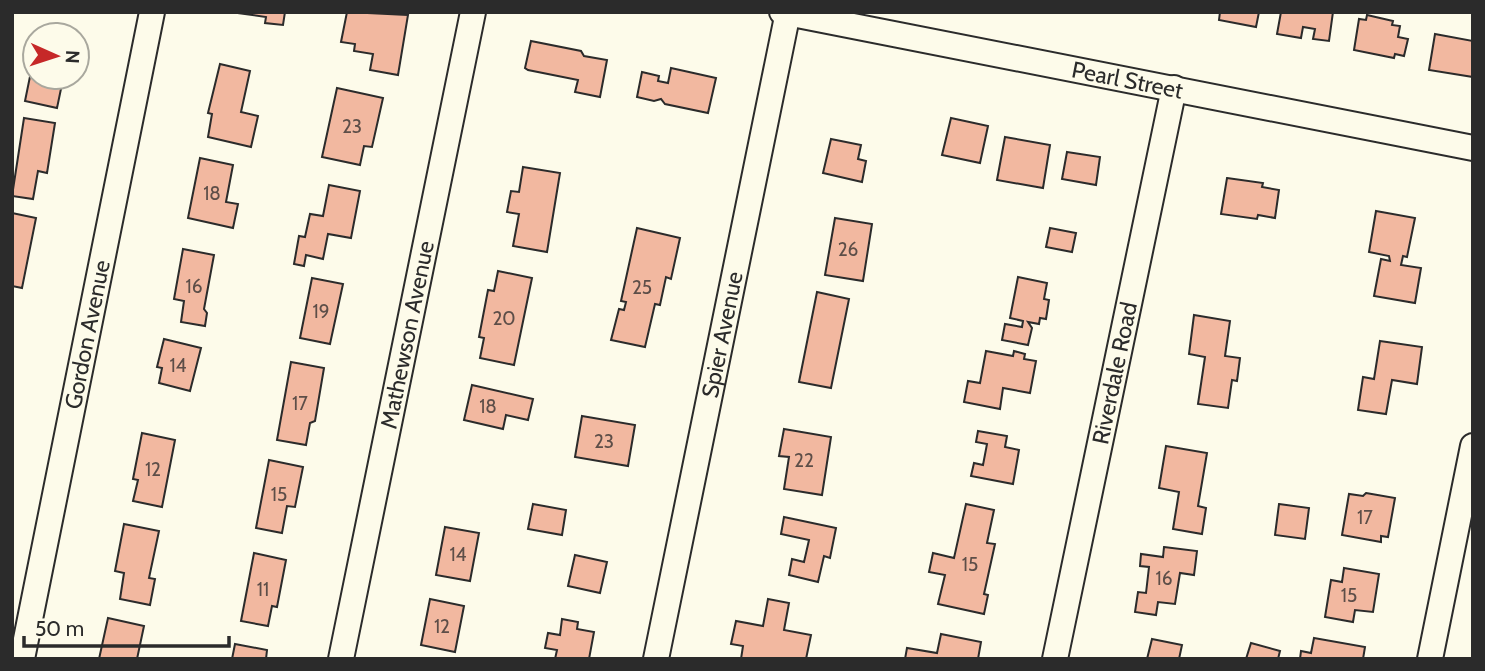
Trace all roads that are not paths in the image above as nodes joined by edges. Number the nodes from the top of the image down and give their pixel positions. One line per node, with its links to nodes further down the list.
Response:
1 (152, 12): 7 (street, Gordon Avenue)
2 (473, 12): 8 (street, Mathewson Avenue)
3 (786, 13): 4 (street, Pearl Street); 9 (street, Spier Avenue)
4 (1174, 88): 5 (street, Pearl Street); 10 (street, Riverdale Road)
5 (1473, 148)
6 (1473, 446): 11 (street)
7 (22, 659)
8 (341, 659)
9 (656, 659)
10 (1055, 659)
11 (1430, 659)

